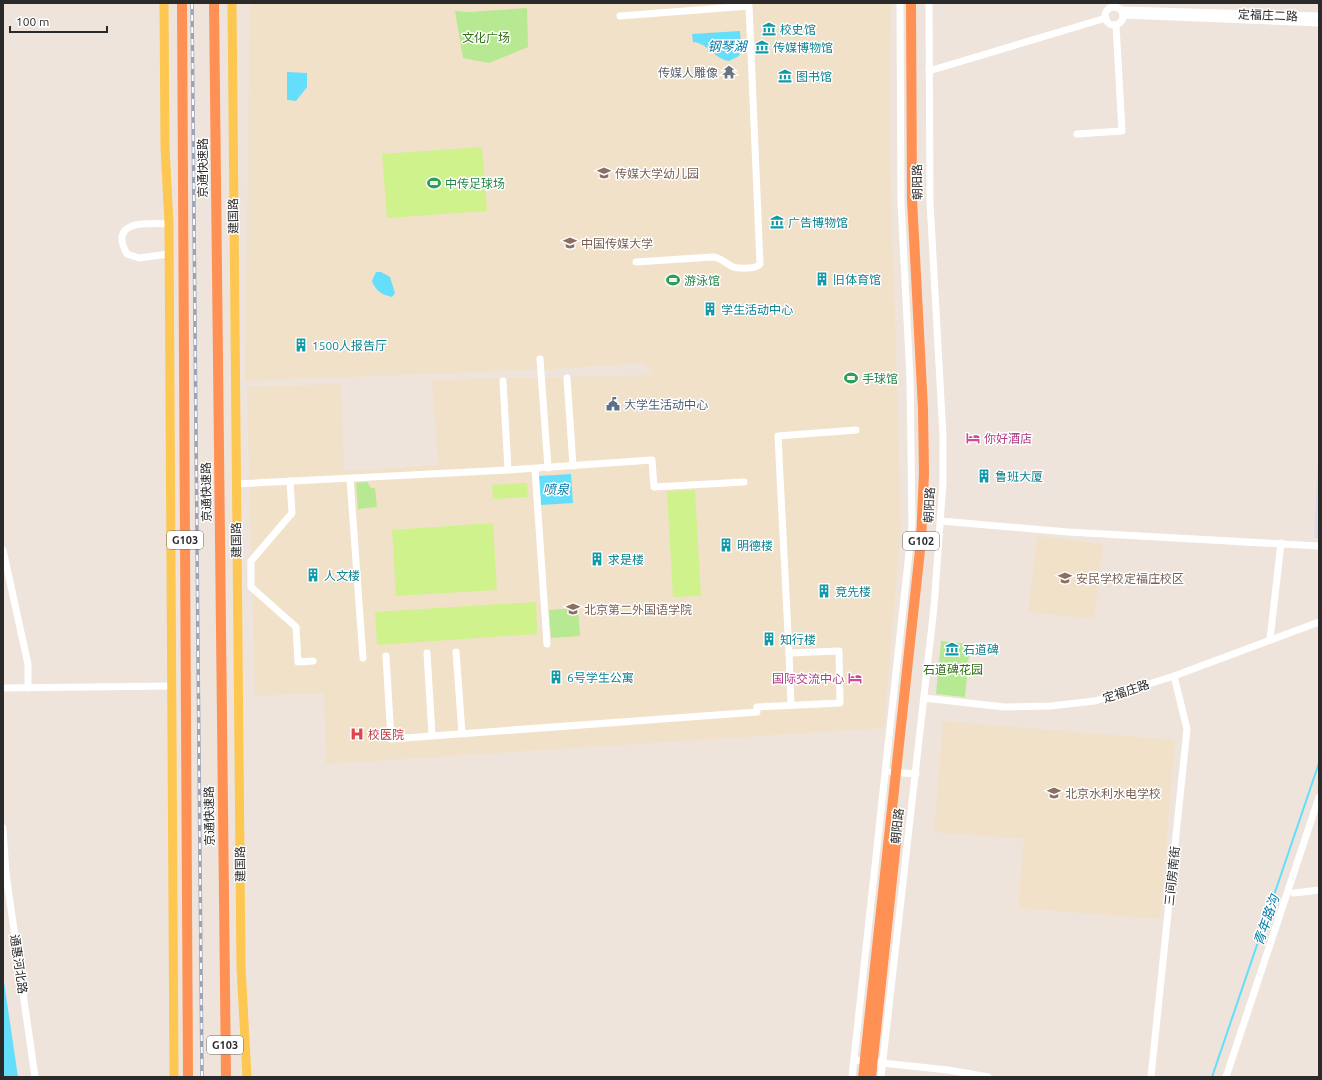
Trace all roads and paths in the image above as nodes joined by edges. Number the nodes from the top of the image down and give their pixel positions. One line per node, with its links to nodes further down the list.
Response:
1 (164, 3): 17 (main road)
2 (182, 3): 64 (highway, 京通快速路 / G103)
3 (214, 3): 60 (highway, 京通快速路 / G103)
4 (232, 3): 31 (main road, 建国路)
5 (900, 3): 53 (street, 朝阳路)
6 (911, 3): 54 (highway, 朝阳路 / G102)
7 (918, 3): 54 (highway, 朝阳路 / G102)
8 (929, 3): 15 (street, 朝阳路)
9 (1120, 9): 11 (street, 定福庄二路); 12 (street); 13 (street, 定福庄二路); 14 (street)
10 (620, 16): 19 (street)
11 (1319, 16)
12 (1106, 18): 14 (street); 15 (street)
13 (1319, 23)
14 (1116, 25): 16 (street)
15 (929, 71): 32 (street, 朝阳路)
16 (1077, 134)
17 (169, 224): 18 (main road); 18 (street)
18 (169, 254): 46 (main road)
19 (636, 262)
20 (540, 359): 25 (street)
21 (567, 378): 24 (street)
22 (503, 381): 27 (street)
23 (856, 430): 41 (street)
24 (573, 466): 25 (street); 30 (street)
25 (548, 468): 26 (street)
26 (535, 469): 27 (street); 38 (street)
27 (508, 470): 28 (street)
28 (350, 479): 29 (street); 43 (street)
29 (290, 481): 31 (street); 44 (street)
30 (744, 482)
31 (236, 484): 67 (main road, 建国路)
32 (941, 521): 33 (street); 49 (street, 朝阳路)
33 (1281, 543): 34 (street); 37 (street)
34 (1319, 546)
35 (3, 550): 48 (street)
36 (1319, 622): 37 (street, 定福庄路)
37 (1270, 639): 45 (street, 定福庄路)
38 (547, 644)
39 (456, 652): 51 (street)
40 (427, 653): 52 (street)
41 (789, 653): 50 (street); 50 (street)
42 (386, 656): 52 (street)
43 (362, 658)
44 (313, 661)
45 (1174, 676): 49 (street, 定福庄路); 73 (street, 三间房南街)
46 (172, 686): 48 (street); 63 (main road)
47 (3, 688): 48 (street)
48 (28, 688)
49 (924, 698): 55 (street, 朝阳路)
50 (791, 705): 51 (street)
51 (462, 733): 52 (street)
52 (432, 735)
53 (886, 772): 54 (street); 61 (street, 朝阳路)
54 (900, 773): 55 (street); 61 (highway, 朝阳路 / G102)
55 (916, 774): 61 (street, 朝阳路)
56 (1319, 797): 74 (street)
57 (3, 828): 62 (street, 通惠河北路)
58 (1319, 890): 59 (street)
59 (1294, 893)
60 (224, 1014): 65 (highway, 京通快速路 / G103); 66 (highway)
61 (868, 1061): 68 (street, 朝阳路); 69 (highway, 朝阳路 / G102); 70 (highway, 朝阳路 / G102); 71 (street, 朝阳路); 72 (street)
62 (35, 1077)
63 (174, 1077)
64 (188, 1077)
65 (226, 1077)
66 (231, 1077)
67 (248, 1077)
68 (852, 1077)
69 (863, 1077)
70 (871, 1077)
71 (881, 1077)
72 (988, 1077)
73 (1150, 1077)
74 (1226, 1077)

